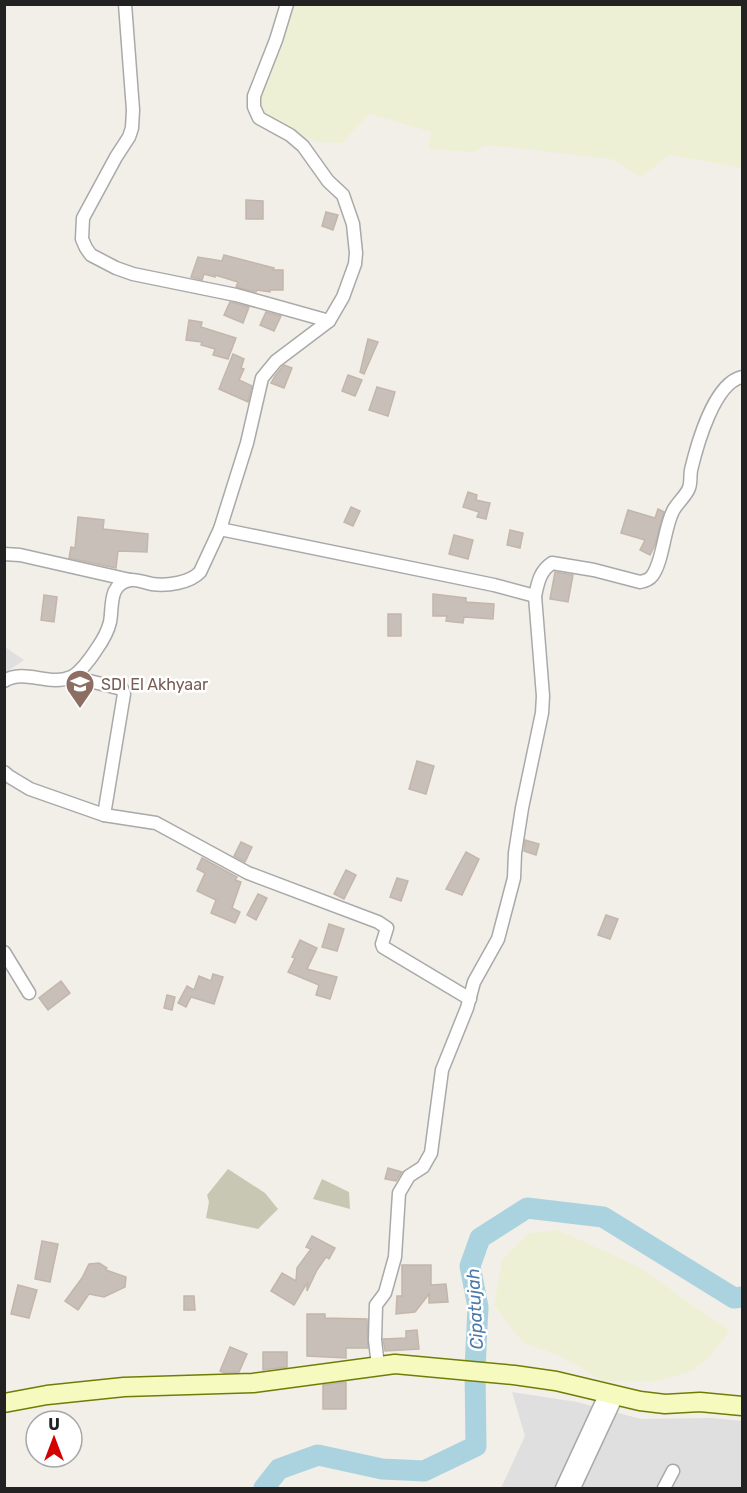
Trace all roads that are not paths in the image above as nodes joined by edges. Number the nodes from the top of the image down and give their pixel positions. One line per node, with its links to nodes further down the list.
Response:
1 (126, 4): 3 (street)
2 (287, 4): 3 (street)
3 (329, 321): 5 (street)
4 (742, 377): 8 (street)
5 (220, 529): 7 (street); 8 (street)
6 (4, 554): 7 (street)
7 (130, 580): 9 (street)
8 (535, 596): 15 (street)
9 (73, 677): 10 (street); 12 (street)
10 (4, 681)
11 (4, 772): 12 (street)
12 (104, 815): 15 (street)
13 (4, 952): 14 (street)
14 (29, 993)
15 (470, 999): 16 (street)
16 (378, 1366): 17 (street); 18 (street)
17 (611, 1395): 19 (street); 21 (street); 22 (street)
18 (4, 1403)
19 (742, 1406)
20 (673, 1472): 23 (street)
21 (562, 1488)
22 (574, 1488)
23 (664, 1488)

